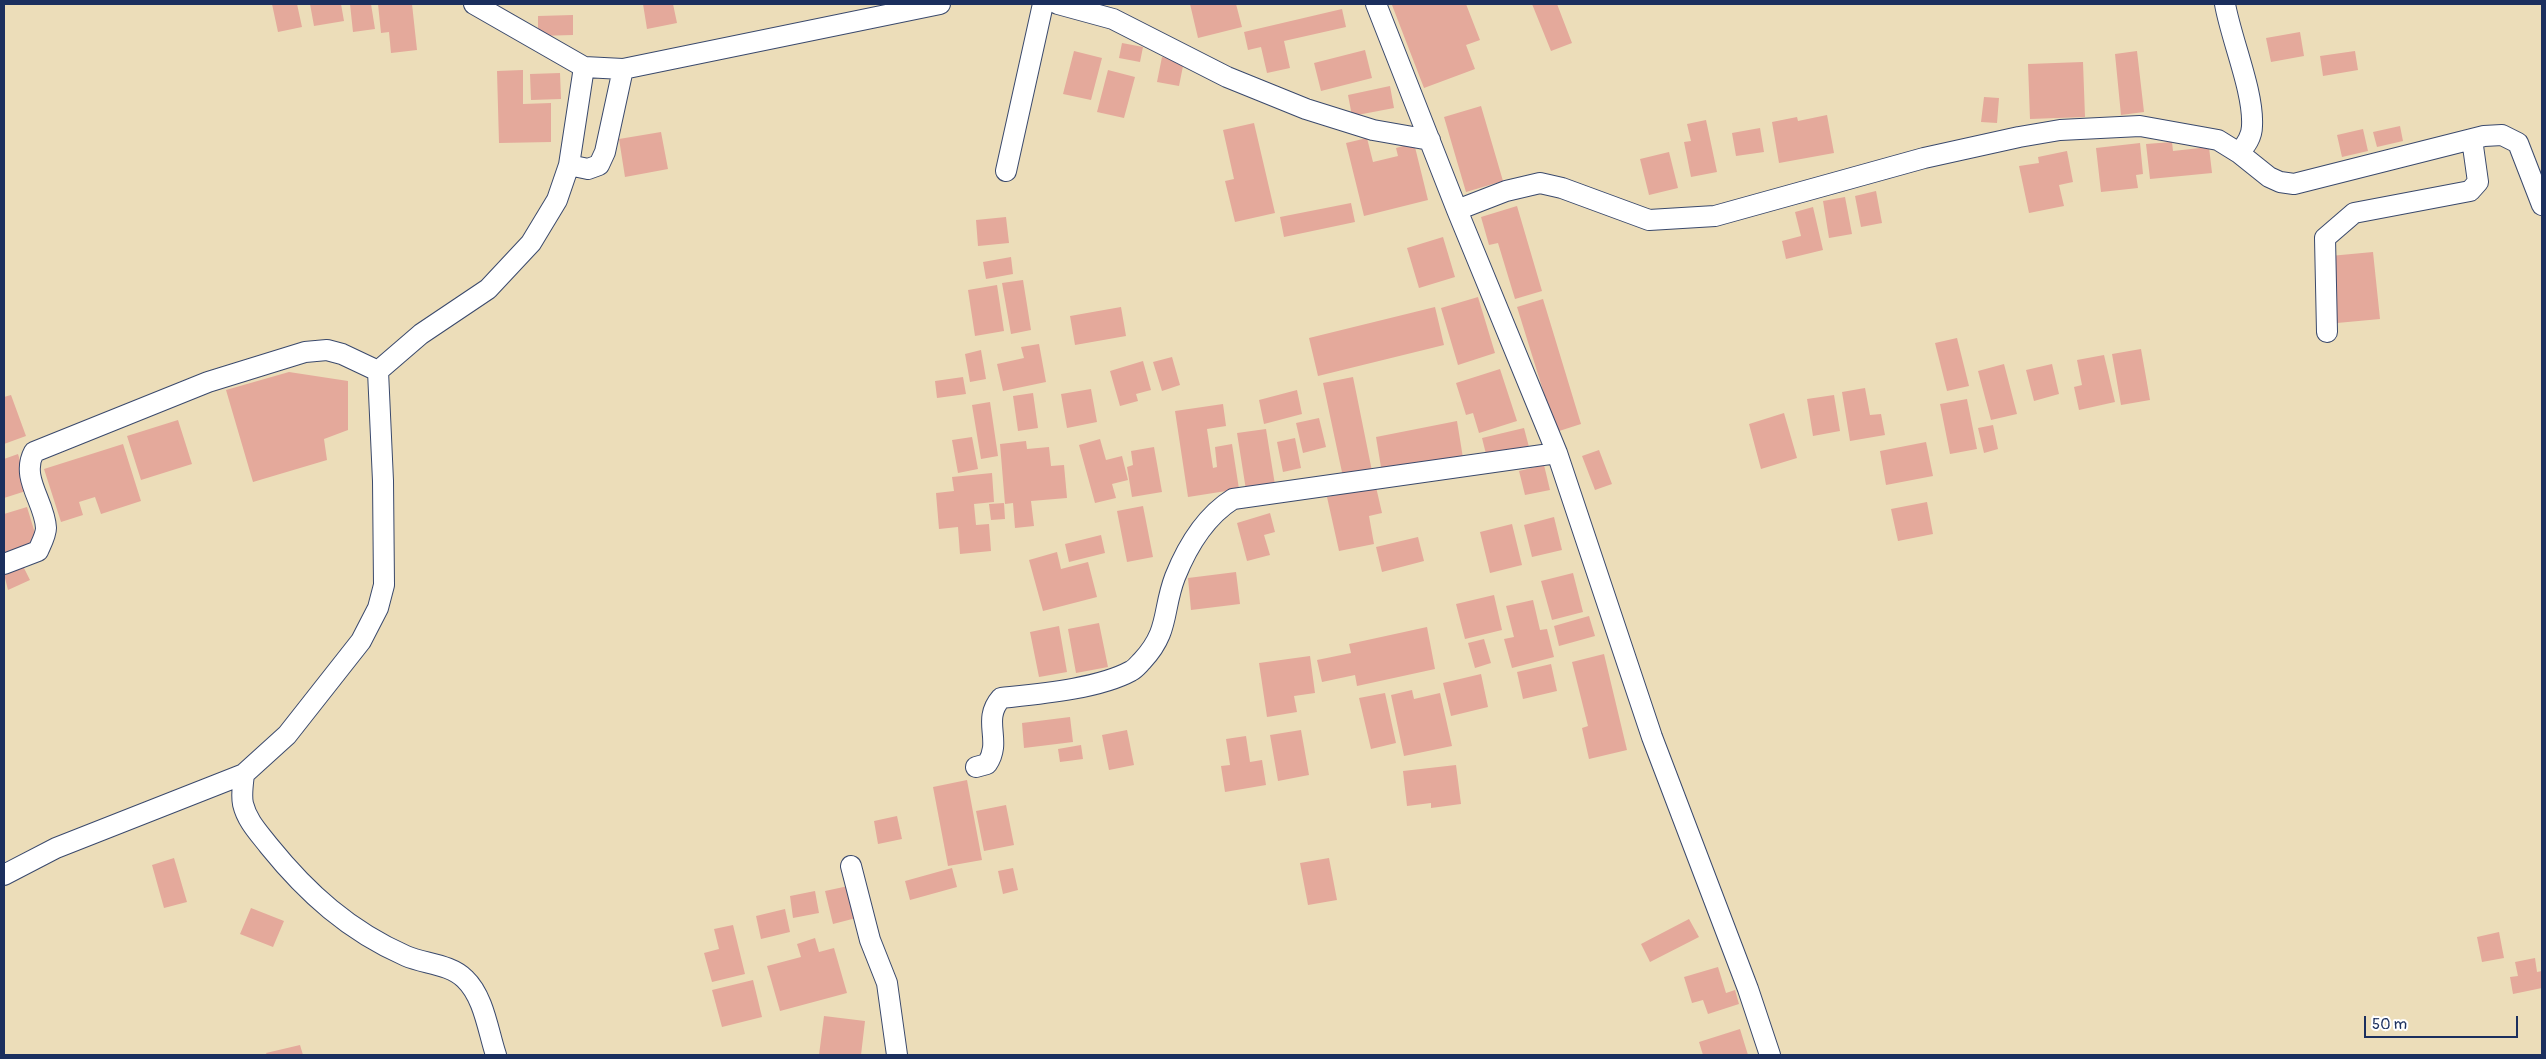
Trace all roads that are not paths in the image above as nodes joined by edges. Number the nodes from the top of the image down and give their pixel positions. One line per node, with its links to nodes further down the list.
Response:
1 (474, 4): 7 (street)
2 (940, 4): 8 (street)
3 (1043, 4): 13 (street)
4 (1058, 4): 10 (street)
5 (1376, 4): 10 (street)
6 (2224, 4): 11 (street)
7 (584, 67): 8 (street); 12 (street)
8 (623, 70): 12 (street)
9 (2472, 139): 11 (street); 14 (street); 16 (street)
10 (1430, 140): 15 (street)
11 (2239, 153): 15 (street)
12 (569, 165): 17 (street)
13 (1006, 171)
14 (2542, 205)
15 (1457, 210): 18 (street)
16 (2327, 332)
17 (378, 371): 19 (street); 21 (street)
18 (1556, 453): 20 (street); 26 (street)
19 (4, 564)
20 (976, 767)
21 (244, 774): 23 (street); 24 (street)
22 (851, 866): 25 (street)
23 (4, 875)
24 (496, 1055)
25 (897, 1055)
26 (1770, 1055)

